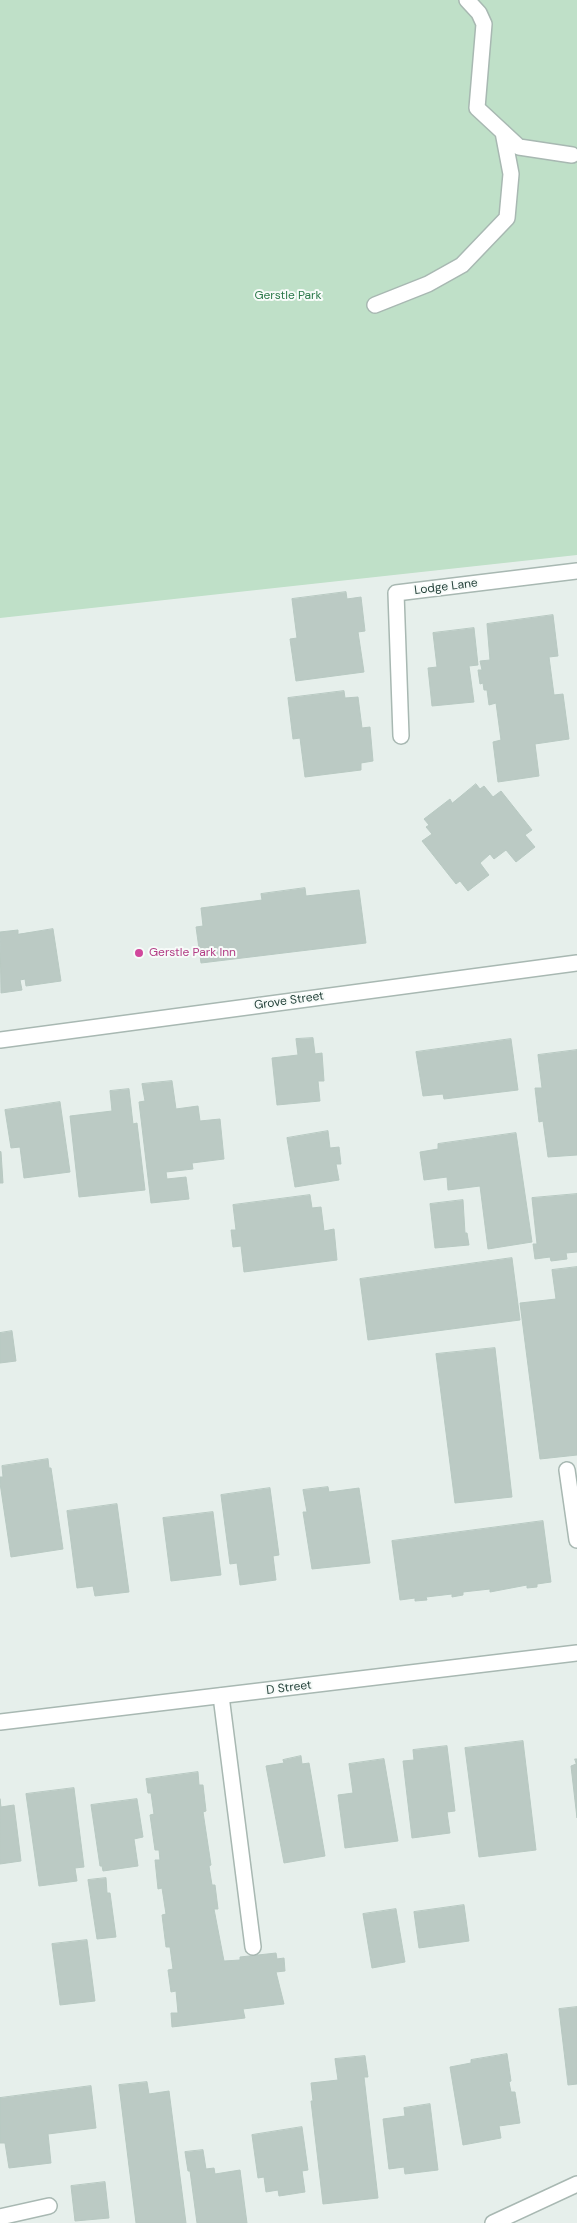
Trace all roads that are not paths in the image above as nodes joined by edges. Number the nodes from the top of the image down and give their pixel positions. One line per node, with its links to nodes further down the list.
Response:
1 (467, 0): 2 (street)
2 (503, 132): 3 (street); 4 (street)
3 (572, 155)
4 (375, 305)
5 (577, 571): 6 (street, Lodge Lane)
6 (401, 736)
7 (577, 962): 8 (street, Grove Street)
8 (0, 1040)
9 (567, 1470): 10 (street)
10 (577, 1540)
11 (577, 1653): 12 (street, D Street)
12 (221, 1696): 13 (street, D Street); 14 (street)
13 (0, 1722)
14 (253, 1947)
15 (577, 2184): 18 (street)
16 (49, 2206): 17 (street)
17 (0, 2216)
18 (493, 2223)

